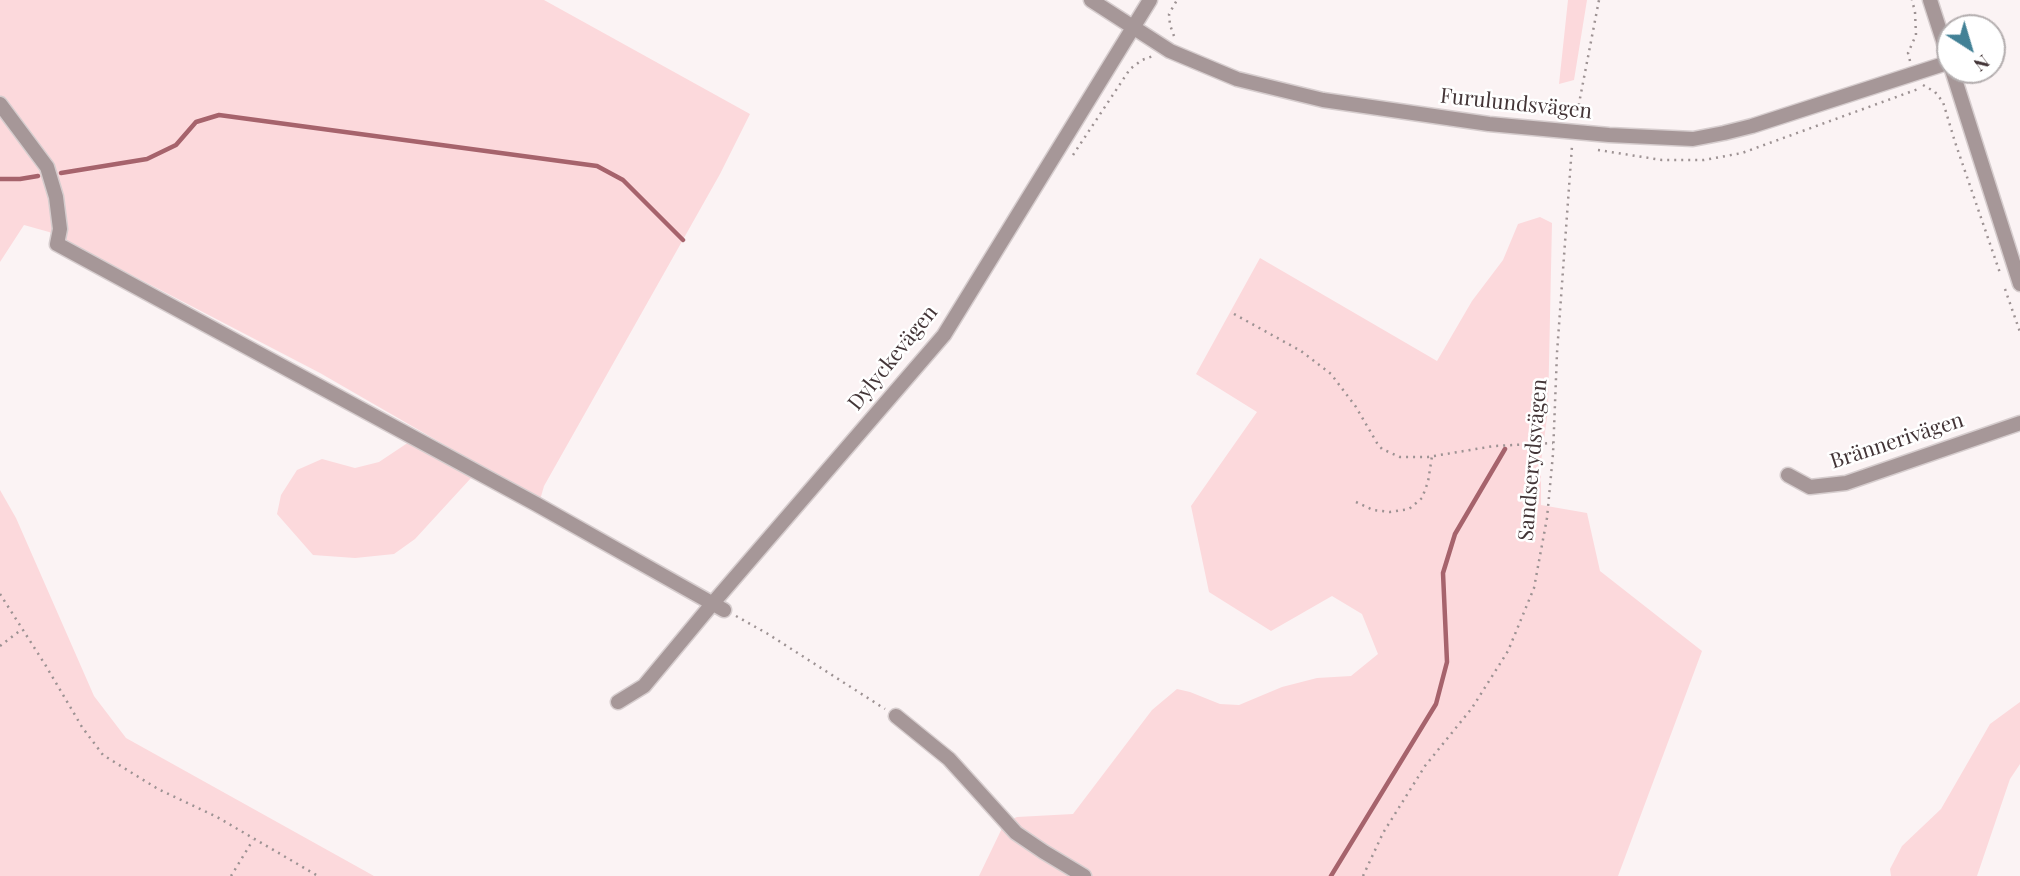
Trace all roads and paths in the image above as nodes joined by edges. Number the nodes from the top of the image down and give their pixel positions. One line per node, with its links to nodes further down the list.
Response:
1 (1091, 0): 8 (street, Furulundsvägen)
2 (1150, 0): 8 (street, Dylyckevägen)
3 (1177, 0): 9 (path)
4 (1599, 0): 15 (path, Sandserydsvägen)
5 (1912, 0): 11 (path)
6 (1930, 0): 7 (street)
7 (1936, 19)
8 (1134, 28): 9 (street, Furulundsvägen); 27 (street, Dylyckevägen)
9 (1170, 51): 15 (street, Furulundsvägen); 17 (path)
10 (1936, 66): 11 (street, Furulundsvägen)
11 (1914, 72): 13 (path); 15 (street, Furulundsvägen)
12 (1956, 84): 18 (street)
13 (1925, 87): 16 (path); 20 (path)
14 (0, 104): 27 (street)
15 (1574, 132): 22 (path, Sandserydsvägen)
16 (1598, 150)
17 (1068, 164)
18 (2020, 284)
19 (1234, 314): 23 (path)
20 (2020, 332)
21 (2020, 423): 24 (street, Brännerivägen)
22 (1553, 443): 23 (path); 36 (path, Sandserydsvägen)
23 (1432, 456): 25 (path)
24 (1788, 475)
25 (1356, 502)
26 (0, 594): 28 (path)
27 (719, 606): 30 (street, Dylyckevägen); 31 (path)
28 (22, 629): 29 (path); 32 (path)
29 (0, 646)
30 (618, 702)
31 (896, 716): 35 (street)
32 (254, 839): 33 (path); 34 (path)
33 (231, 876)
34 (318, 876)
35 (1084, 876)
36 (1363, 876)

